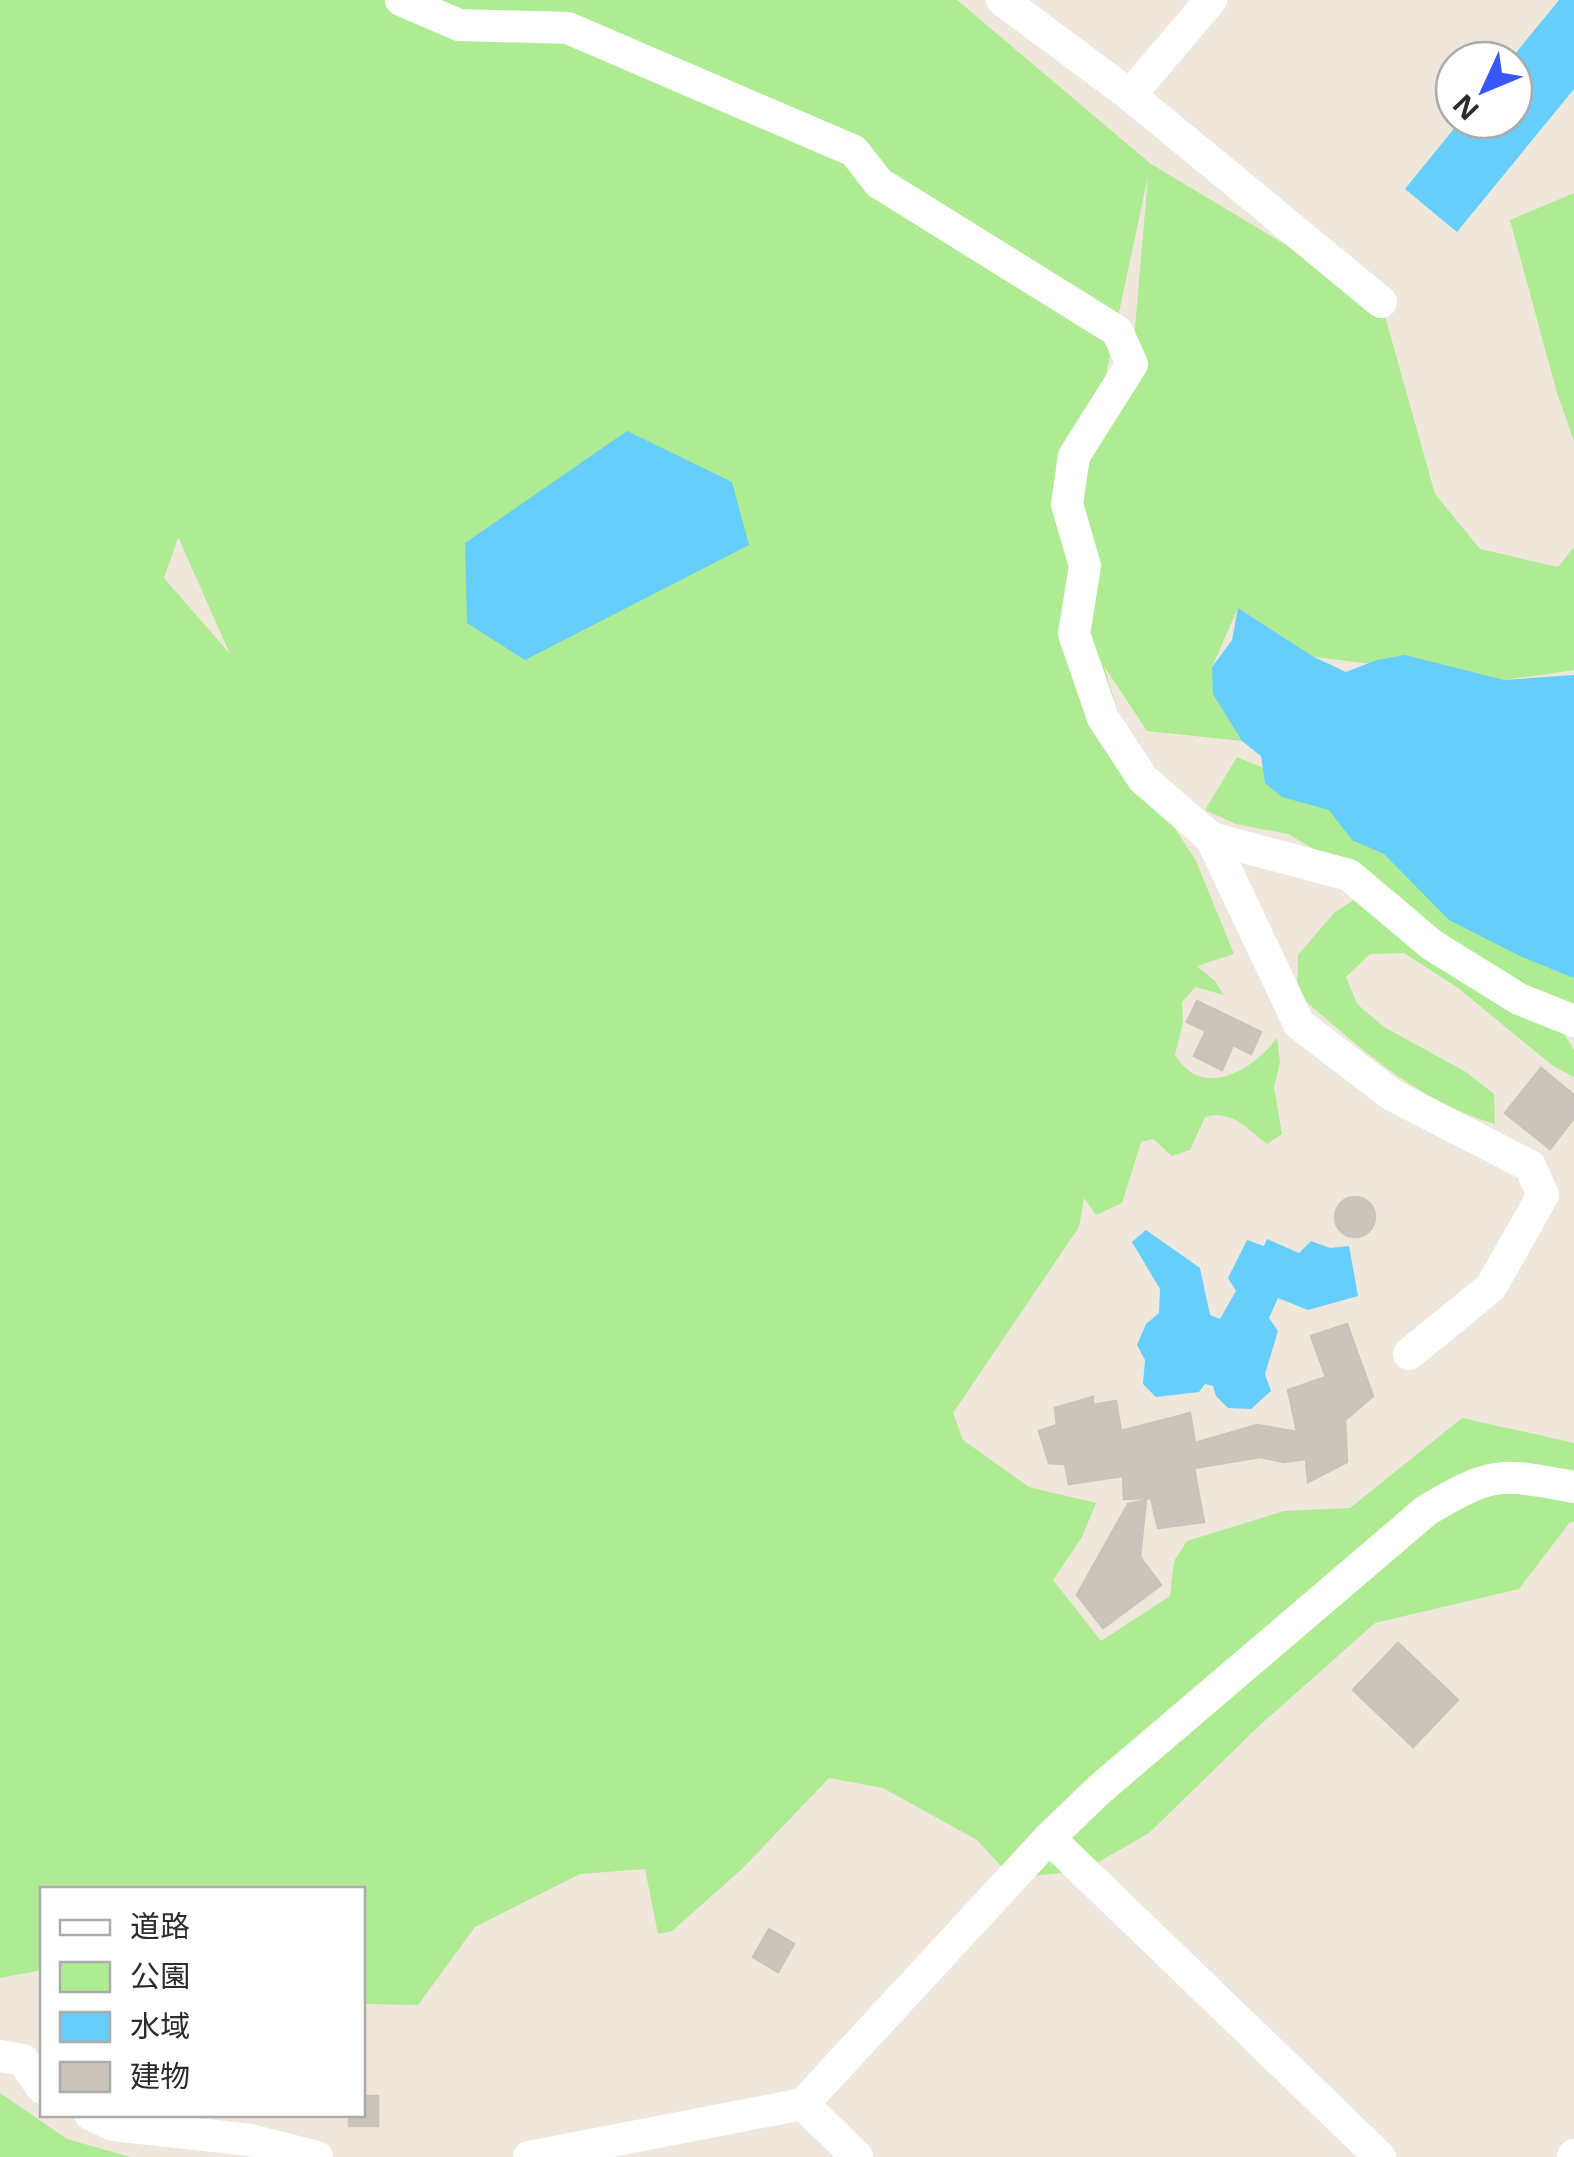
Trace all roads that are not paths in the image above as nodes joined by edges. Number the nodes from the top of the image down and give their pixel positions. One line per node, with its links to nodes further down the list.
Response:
1 (401, 0): 6 (street)
2 (1002, 0): 4 (street)
3 (1210, 0): 4 (street)
4 (1130, 95): 5 (street)
5 (1381, 302)
6 (1211, 838): 7 (street); 8 (street)
7 (1574, 1022)
8 (1409, 1354)
9 (1574, 1487): 10 (street)
10 (1050, 1838): 13 (street); 18 (street)
11 (0, 2056): 12 (street)
12 (40, 2085)
13 (802, 2104): 16 (street); 17 (street)
14 (96, 2117): 15 (street)
15 (317, 2157)
16 (529, 2157)
17 (857, 2157)
18 (1380, 2157)

